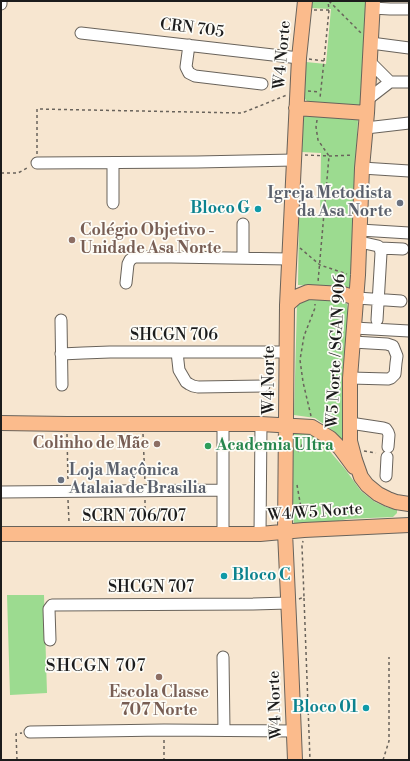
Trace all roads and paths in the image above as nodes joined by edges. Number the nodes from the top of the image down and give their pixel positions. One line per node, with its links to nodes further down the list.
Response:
1 (328, 1): 5 (path); 7 (path)
2 (372, 4): 4 (street); 7 (main road, W5 Norte / SGAN 906)
3 (305, 5): 5 (path); 10 (main road, W4 Norte)
4 (409, 9)
5 (329, 10): 11 (path)
6 (81, 33): 8 (street, CRN 705)
7 (371, 43): 9 (street); 12 (main road, W5 Norte / SGAN 906)
8 (189, 45): 10 (street, CRN 705); 15 (street)
9 (409, 48)
10 (299, 58): 11 (path); 16 (main road, W4 Norte)
11 (324, 61): 17 (path)
12 (370, 62): 13 (street); 18 (main road, W5 Norte / SGAN 906)
13 (390, 82): 14 (street); 18 (street)
14 (409, 82)
15 (262, 84)
16 (297, 91): 17 (path); 19 (main road, W4 Norte); 26 (path)
17 (320, 92): 20 (path)
18 (367, 106): 20 (main road); 22 (main road, W5 Norte / SGAN 906)
19 (296, 108): 20 (main road); 24 (main road, W4 Norte)
20 (318, 110): 23 (path)
21 (409, 123): 22 (street)
22 (366, 128): 25 (main road, W5 Norte / SGAN 906)
23 (329, 156): 24 (path); 25 (path); 39 (path)
24 (294, 157): 27 (street); 34 (main road, W4 Norte)
25 (363, 161): 28 (street); 33 (main road, W5 Norte / SGAN 906)
26 (37, 163): 27 (street); 29 (path)
27 (113, 163): 30 (street)
28 (409, 171)
29 (1, 173)
30 (113, 203)
31 (243, 224): 37 (street)
32 (409, 233): 33 (street)
33 (360, 236): 35 (street); 40 (main road, W5 Norte / SGAN 906)
34 (291, 241): 38 (main road, W4 Norte); 39 (path)
35 (380, 248): 36 (street); 44 (street)
36 (403, 249)
37 (243, 258): 38 (street); 41 (street)
38 (290, 259): 46 (main road, W4 Norte)
39 (320, 264): 40 (path); 42 (path)
40 (358, 275): 43 (main road, W5 Norte / SGAN 906)
41 (126, 283)
42 (317, 293): 43 (main road); 46 (main road); 65 (path)
43 (357, 298): 44 (street); 49 (main road, W5 Norte / SGAN 906)
44 (378, 299): 45 (street); 48 (street)
45 (401, 301)
46 (287, 305): 53 (main road, W4 Norte)
47 (61, 320): 54 (street)
48 (376, 320)
49 (354, 328): 50 (street); 51 (main road, W5 Norte / SGAN 906)
50 (409, 331)
51 (353, 342): 55 (main road, W5 Norte / SGAN 906); 55 (street)
52 (177, 352): 53 (street, SHCGN 706); 54 (street, SHCGN 706); 57 (street)
53 (287, 352): 64 (main road, W4 Norte)
54 (61, 354): 56 (street)
55 (350, 378): 59 (main road, W5 Norte / SGAN 906)
56 (62, 386)
57 (264, 386)
58 (1, 423): 60 (main road)
59 (350, 423): 69 (street); 70 (main road, W5 Norte / SGAN 906)
60 (67, 424): 61 (main road); 73 (path)
61 (143, 424): 62 (main road); 74 (path)
62 (223, 424): 63 (main road); 72 (street)
63 (261, 424): 64 (main road); 85 (street)
64 (287, 425): 65 (main road); 80 (main road, W4 Norte)
65 (312, 427): 68 (path); 70 (main road)
66 (359, 451): 67 (path)
67 (376, 453)
68 (296, 454)
69 (386, 476)
70 (361, 477): 76 (main road, W5 Norte / SGAN 906)
71 (296, 480): 79 (path)
72 (223, 490): 74 (street, SCRN 706/707); 84 (street)
73 (68, 491): 74 (street, SCRN 706/707); 75 (street, SCRN 706/707); 82 (path)
74 (145, 491): 83 (path)
75 (1, 492)
76 (402, 503): 78 (main road)
77 (409, 525): 78 (main road, W4/W5 Norte)
78 (382, 526): 79 (main road, W4/W5 Norte)
79 (304, 530): 80 (main road, W4/W5 Norte); 86 (path)
80 (285, 532): 85 (main road, W4/W5 Norte); 87 (main road, W4 Norte)
81 (1, 534): 82 (main road, SCRN 706/707)
82 (69, 534): 83 (main road, SCRN 706/707)
83 (145, 534): 84 (main road, SCRN 706/707)
84 (223, 534): 85 (main road, W4/W5 Norte)
85 (260, 534)
86 (304, 598): 87 (path); 98 (path)
87 (288, 603): 88 (street, SHCGN 707); 93 (main road, W4 Norte)
88 (50, 640)
89 (223, 657): 92 (street)
90 (389, 657): 99 (path)
91 (164, 730): 92 (street); 94 (street); 96 (path)
92 (224, 730): 93 (street)
93 (293, 731): 97 (main road, W4 Norte)
94 (30, 732): 95 (path)
95 (16, 760)
96 (164, 760)
97 (295, 760)
98 (310, 760)
99 (383, 760)

